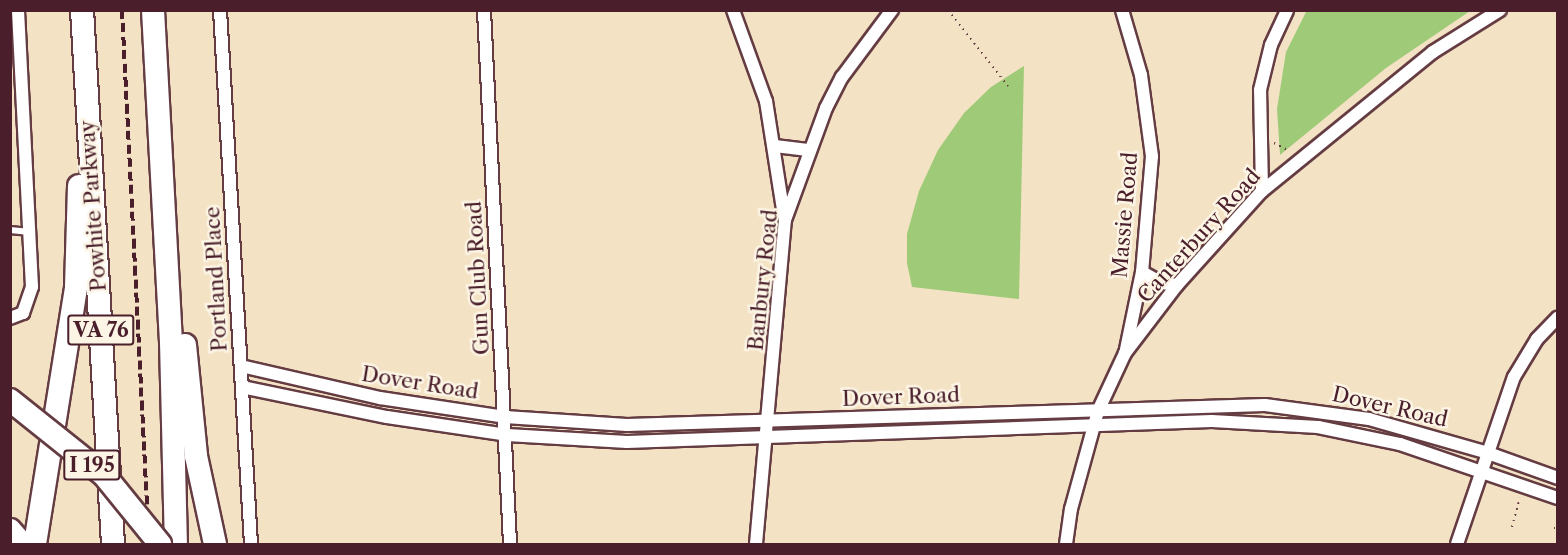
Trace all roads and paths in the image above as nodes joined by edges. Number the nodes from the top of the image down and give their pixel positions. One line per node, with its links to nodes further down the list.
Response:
1 (18, 10): 12 (street)
2 (82, 10): 14 (highway, Powhite Parkway / VA 76)
3 (153, 10): 21 (highway)
4 (220, 10): 31 (street, Portland Place)
5 (484, 10): 35 (street, Gun Club Road)
6 (733, 10): 17 (street)
7 (892, 10): 19 (street, Banbury Road)
8 (948, 10): 13 (path)
9 (1122, 10): 26 (street, Massie Road)
10 (1287, 10): 22 (street)
11 (1500, 10): 22 (street, Canterbury Road)
12 (16, 56): 18 (street)
13 (1008, 86)
14 (87, 115): 47 (highway); 48 (highway, Powhite Parkway / VA 76)
15 (1269, 139): 20 (path)
16 (10, 145): 18 (street)
17 (775, 146): 19 (street); 23 (street)
18 (24, 148): 25 (street)
19 (808, 150): 23 (street, Banbury Road)
20 (1288, 150)
21 (162, 162): 50 (highway); 51 (highway)
22 (1262, 190): 27 (street, Canterbury Road)
23 (785, 220): 36 (street, Banbury Road)
24 (10, 230): 25 (lane)
25 (31, 232): 29 (street)
26 (1142, 272): 27 (street); 30 (street, Massie Road)
27 (1177, 285): 30 (street, Canterbury Road)
28 (1557, 317): 40 (street)
29 (10, 318)
30 (1125, 353): 34 (street, Canterbury Road)
31 (241, 366): 32 (street, Portland Place); 35 (street, Dover Road)
32 (242, 387): 38 (street, Dover Road); 52 (street, Portland Place)
33 (10, 400): 49 (highway, I 195, bridge)
34 (1098, 411): 36 (street, Dover Road); 37 (street, Canterbury Road); 40 (street, Dover Road)
35 (505, 417): 36 (street, Dover Road); 38 (street, Gun Club Road)
36 (769, 421): 39 (street, Banbury Road)
37 (1092, 426): 39 (street, Dover Road); 41 (street, Dover Road); 55 (street, Canterbury Road)
38 (507, 435): 39 (street, Dover Road); 53 (street, Gun Club Road)
39 (767, 439): 54 (street, Banbury Road)
40 (1488, 453): 41 (street); 42 (street, Dover Road)
41 (1483, 470): 43 (street, Dover Road); 56 (street)
42 (1557, 478)
43 (1524, 486): 44 (street, Dover Road); 45 (path)
44 (1557, 498)
45 (1512, 527)
46 (10, 530): 47 (highway)
47 (31, 540)
48 (113, 544)
49 (160, 544)
50 (176, 544)
51 (215, 544)
52 (251, 544)
53 (510, 544)
54 (756, 544)
55 (1066, 544)
56 (1457, 544)

